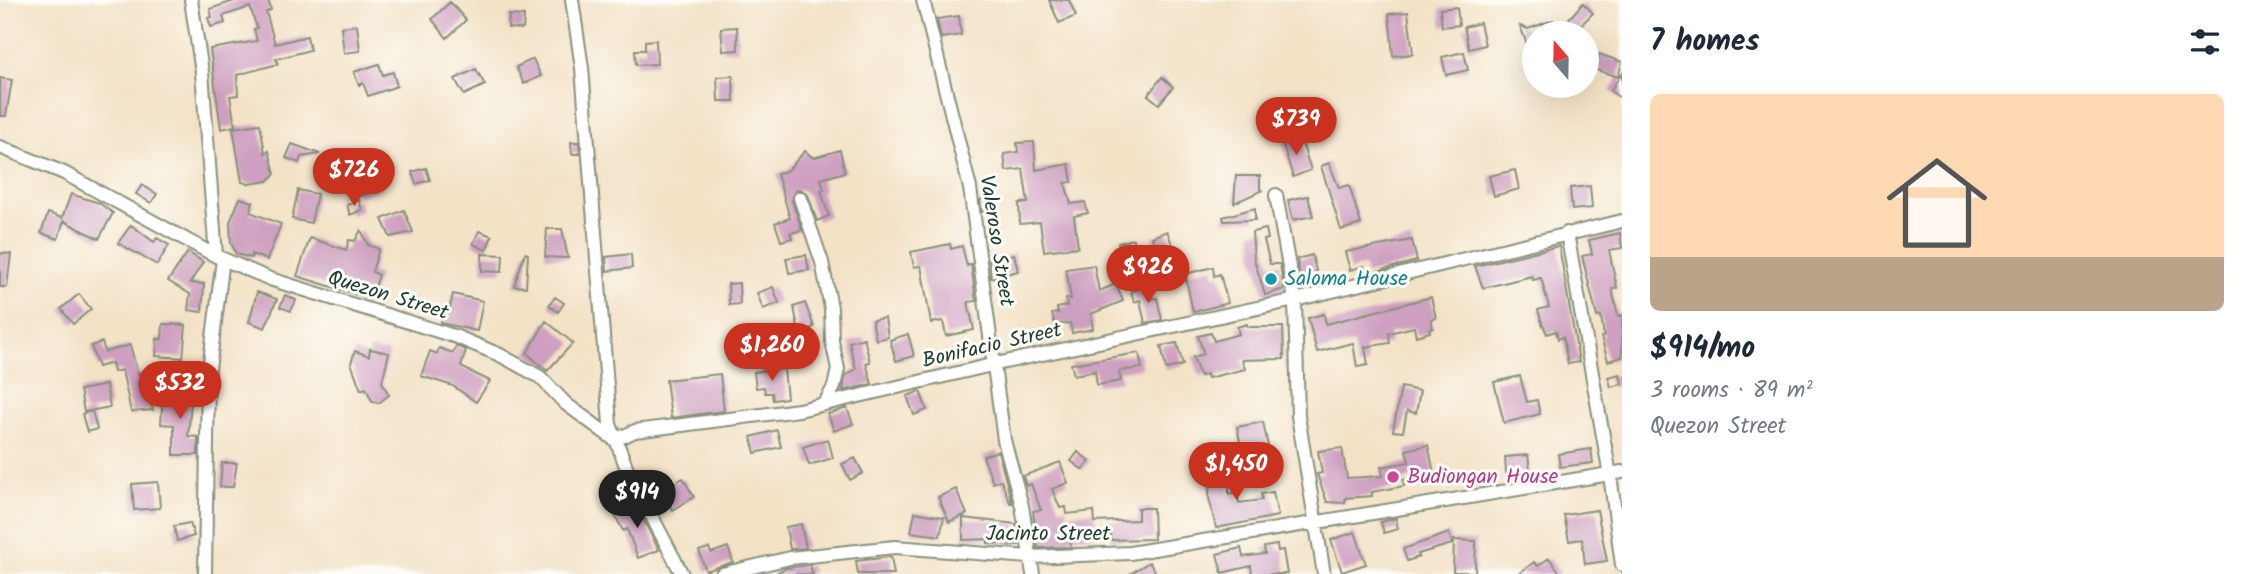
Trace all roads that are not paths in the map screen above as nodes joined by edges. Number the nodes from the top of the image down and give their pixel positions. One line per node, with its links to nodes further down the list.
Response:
1 (191, 0): 9 (street)
2 (572, 0): 13 (street)
3 (923, 0): 11 (street, Valeroso Street)
4 (0, 147): 9 (street, Quezon Street)
5 (1276, 195): 10 (street)
6 (800, 198): 12 (street)
7 (1622, 221): 8 (street, Bonifacio Street)
8 (1567, 233): 10 (street, Bonifacio Street); 14 (street)
9 (219, 257): 13 (street, Quezon Street); 18 (street)
10 (1295, 300): 11 (street, Bonifacio Street); 15 (street)
11 (996, 364): 12 (street, Bonifacio Street); 16 (street, Valeroso Street)
12 (825, 403): 13 (street, Bonifacio Street)
13 (615, 440): 19 (street, Quezon Street)
14 (1616, 473): 15 (street, Jacinto Street); 17 (street)
15 (1314, 521): 16 (street, Jacinto Street); 22 (street)
16 (1030, 557): 20 (street, Jacinto Street); 21 (street, Valeroso Street)
17 (1622, 565)
18 (205, 574)
19 (682, 574)
20 (722, 574)
21 (1033, 574)
22 (1324, 574)

